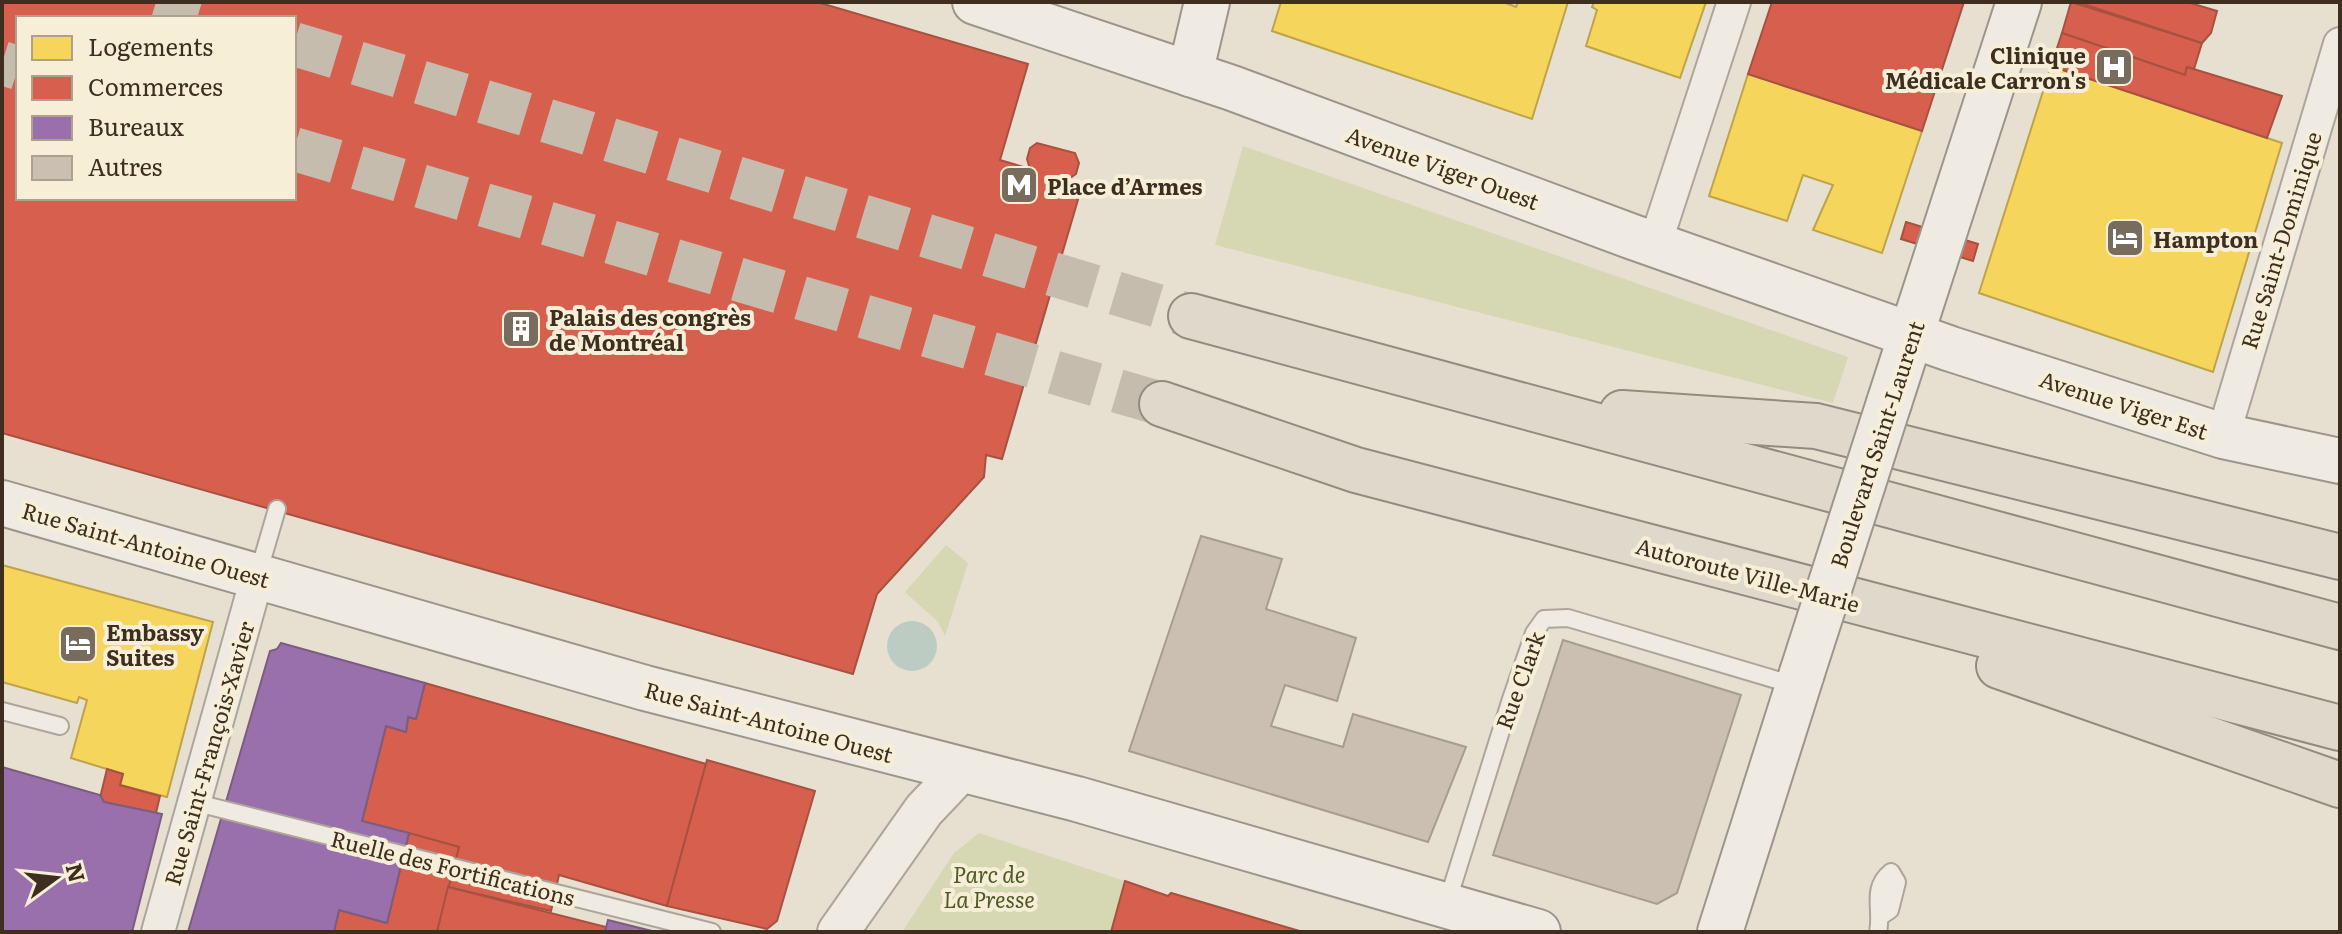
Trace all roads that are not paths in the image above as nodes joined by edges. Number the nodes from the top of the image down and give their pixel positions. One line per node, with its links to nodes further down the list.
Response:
1 (975, 2): 6 (main road, Avenue Viger Ouest)
2 (1207, 2): 6 (main road)
3 (1734, 2): 7 (street)
4 (2019, 2): 9 (main road, Boulevard Saint-Laurent)
5 (2340, 44): 12 (street, Rue Saint-Dominique)
6 (1190, 74): 7 (main road, Avenue Viger Ouest)
7 (1655, 244): 9 (main road, Avenue Viger Ouest)
8 (1191, 316): 11 (highway)
9 (1912, 333): 12 (main road, Avenue Viger Est); 20 (main road, Boulevard Saint-Laurent, bridge)
10 (1162, 404): 17 (highway, Autoroute Ville-Marie)
11 (1524, 406): 16 (highway); 19 (highway)
12 (2223, 436): 13 (main road, Avenue Viger Est)
13 (2340, 461)
14 (2, 503): 18 (main road, Rue Saint-Antoine Ouest)
15 (277, 509): 18 (lane)
16 (2340, 557)
17 (1706, 564): 23 (highway, Autoroute Ville-Marie); 25 (highway)
18 (258, 574): 24 (main road, Rue Saint-Antoine Ouest); 26 (street, Rue Saint-François-Xavier)
19 (2340, 627)
20 (1801, 680): 27 (lane, Rue Clark); 32 (main road, Boulevard Saint-Laurent)
21 (2, 711): 22 (lane)
22 (60, 726)
23 (2340, 728)
24 (962, 770): 27 (main road, Rue Saint-Antoine Ouest); 30 (street)
25 (2340, 785)
26 (193, 802): 28 (street, Rue Saint-François-Xavier); 29 (lane, Ruelle des Fortifications)
27 (1446, 904): 31 (main road, Rue Saint-Antoine Ouest)
28 (158, 932)
29 (712, 932)
30 (838, 932)
31 (1538, 932)
32 (1720, 932)

